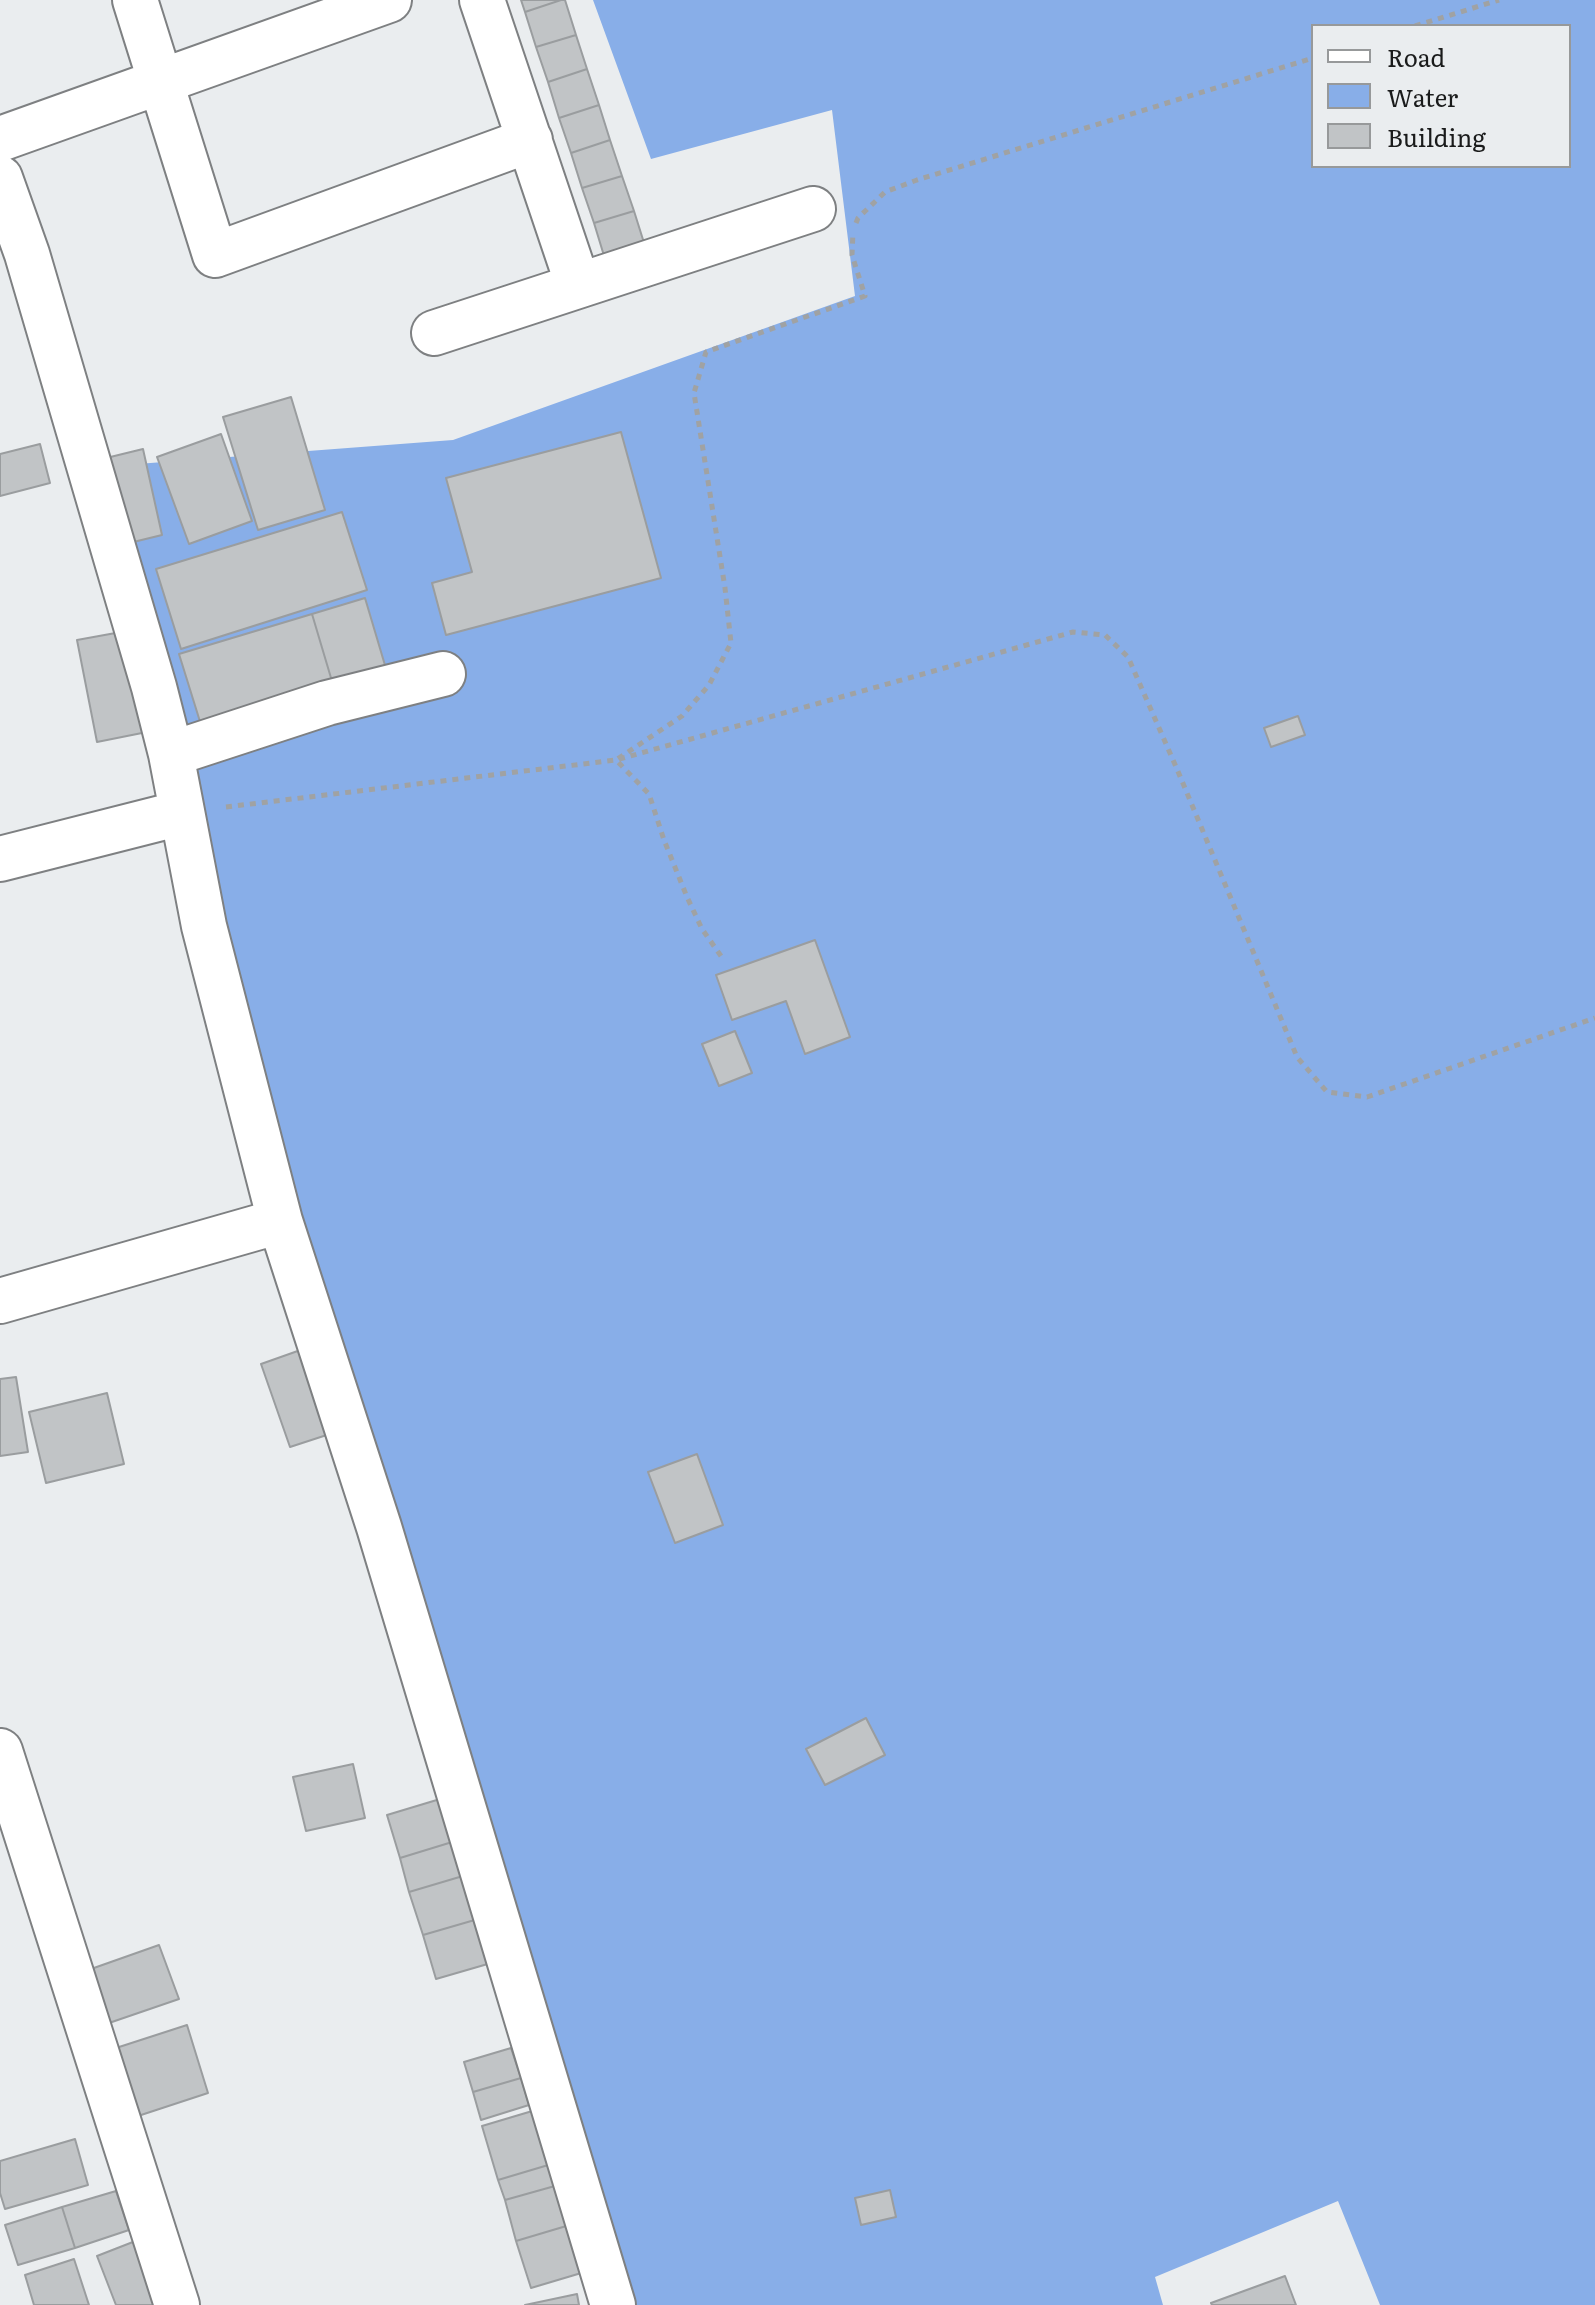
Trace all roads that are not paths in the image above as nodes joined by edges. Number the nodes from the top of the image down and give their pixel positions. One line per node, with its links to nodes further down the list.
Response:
1 (135, 0): 4 (street)
2 (389, 0): 4 (street)
3 (482, 0): 6 (street)
4 (161, 81): 5 (street); 6 (street)
5 (0, 139)
6 (530, 140): 9 (street)
7 (0, 178): 12 (street)
8 (813, 209): 9 (street)
9 (578, 285): 10 (street)
10 (434, 333)
11 (443, 674): 12 (street)
12 (171, 754): 13 (street)
13 (181, 813): 14 (street); 15 (street)
14 (0, 859)
15 (280, 1221): 16 (street); 19 (street)
16 (0, 1301)
17 (0, 1751): 18 (street)
18 (177, 2305)
19 (613, 2305)

